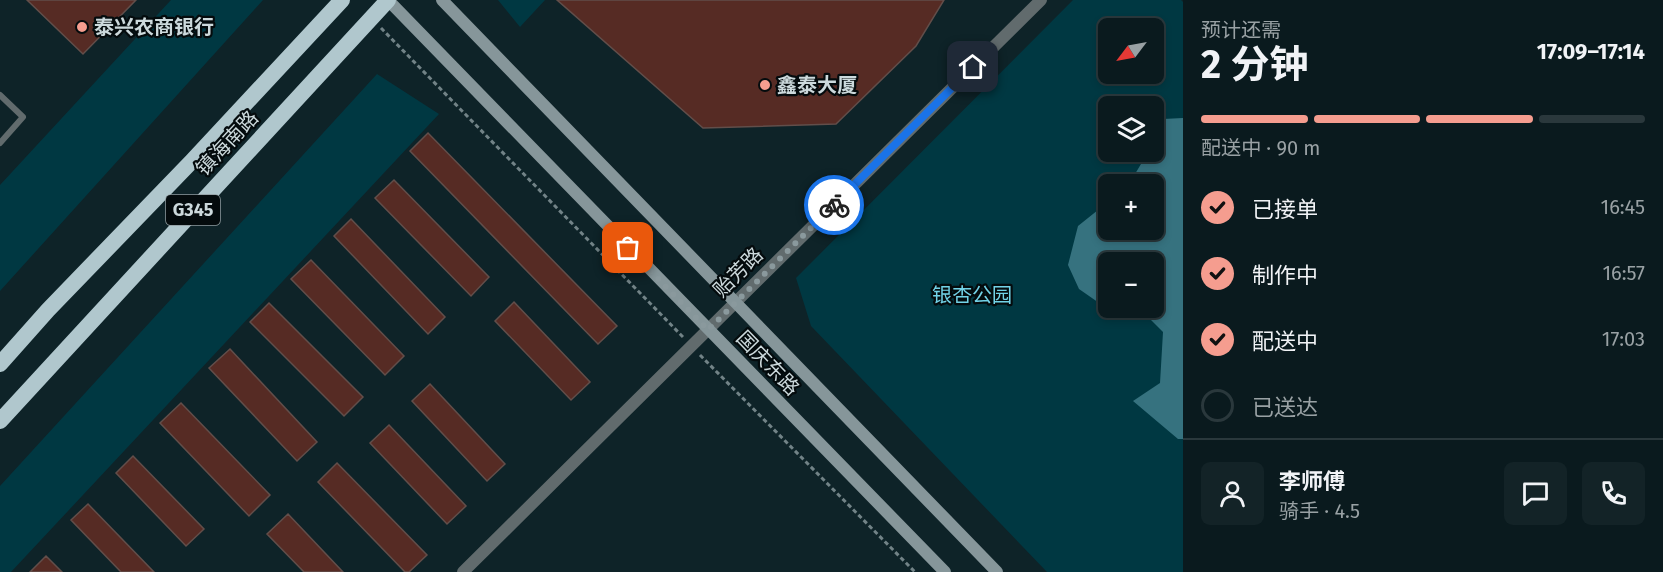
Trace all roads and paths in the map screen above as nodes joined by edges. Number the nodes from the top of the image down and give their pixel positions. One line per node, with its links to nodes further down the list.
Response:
1 (342, 0): 11 (highway, 镇海南路 / G345)
2 (388, 0): 5 (highway, 镇海南路 / G345); 9 (main road, 国庆东路)
3 (442, 0): 8 (main road, 国庆东路)
4 (1041, 0): 8 (street, 贻芳路)
5 (371, 18): 10 (path); 12 (highway, 镇海南路 / G345)
6 (0, 95): 7 (lane)
7 (0, 142)
8 (735, 303): 9 (street, 贻芳路); 16 (main road, 国庆东路)
9 (708, 330): 10 (street, 贻芳路); 15 (main road, 国庆东路)
10 (691, 346): 13 (street, 贻芳路); 14 (path)
11 (0, 364)
12 (0, 421)
13 (463, 572)
14 (915, 572)
15 (945, 572)
16 (996, 572)

